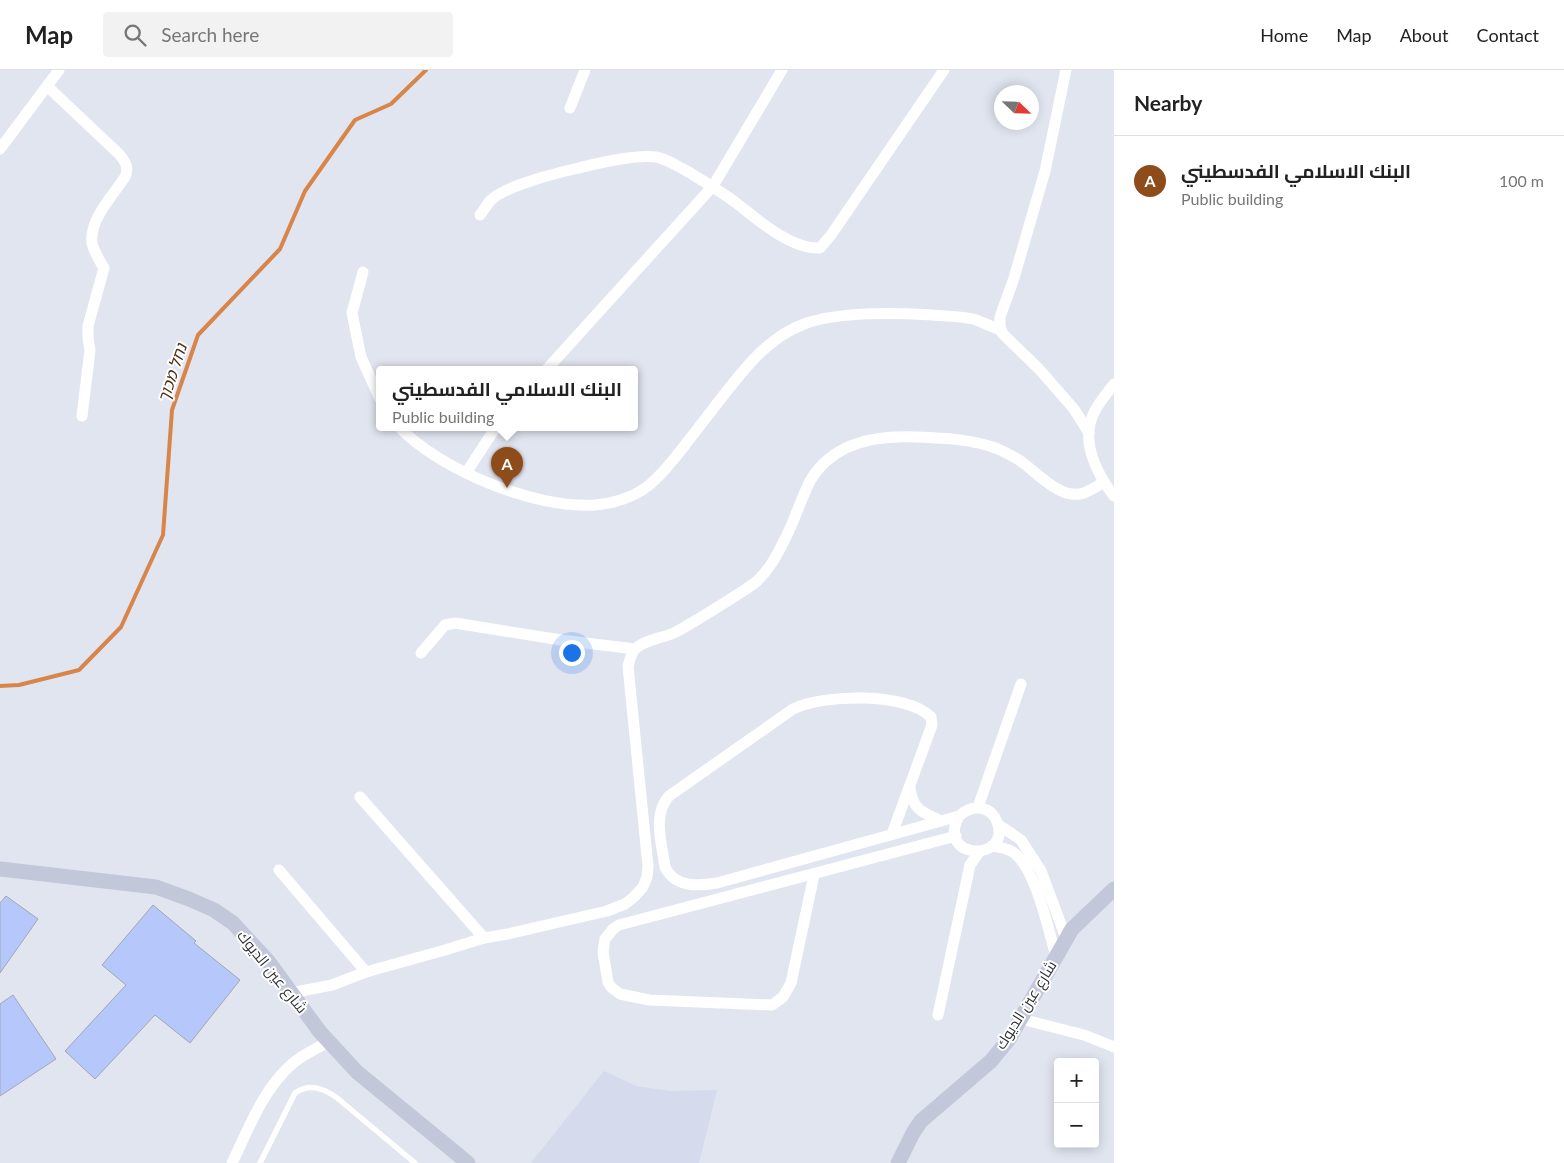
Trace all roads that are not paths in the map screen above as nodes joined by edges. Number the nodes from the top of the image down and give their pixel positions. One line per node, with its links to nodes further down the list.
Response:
1 (59, 70): 6 (street)
2 (585, 70): 7 (street)
3 (782, 70): 9 (street)
4 (944, 70): 9 (street)
5 (1066, 70): 12 (street)
6 (46, 86): 8 (street); 16 (street)
7 (570, 108)
8 (0, 149)
9 (713, 186): 10 (street); 13 (street)
10 (480, 215)
11 (363, 272): 15 (street)
12 (1001, 330): 19 (street); 20 (street)
13 (550, 366)
14 (1114, 384): 19 (street)
15 (376, 390)
16 (82, 416)
17 (403, 431): 20 (street)
18 (493, 431): 20 (street)
19 (1089, 433): 21 (street)
20 (466, 473)
21 (1104, 482): 22 (street); 23 (street)
22 (1114, 496)
23 (635, 649): 24 (street); 40 (street)
24 (421, 653)
25 (1021, 684): 28 (street)
26 (910, 788): 30 (street); 32 (street); 32 (street)
27 (360, 797): 40 (street)
28 (978, 807): 29 (street); 31 (street)
29 (960, 816): 30 (street); 33 (street)
30 (942, 821): 32 (street)
31 (999, 825): 34 (street); 41 (street)
32 (892, 834)
33 (956, 836): 35 (street); 38 (street)
34 (992, 846): 35 (street); 42 (street)
35 (979, 852): 45 (street)
36 (0, 869): 44 (street, شارع عين الديوك)
37 (279, 870): 43 (street)
38 (814, 875): 38 (street)
39 (1114, 889): 41 (street, شارع عين الديوك)
40 (484, 938): 43 (street)
41 (1066, 938): 42 (street, شارع عين الديوك)
42 (1056, 956): 46 (street, شارع عين الديوك)
43 (366, 972): 44 (street)
44 (291, 993): 47 (street, شارع عين الديوك)
45 (938, 1015)
46 (1022, 1019): 48 (street); 53 (street, شارع عين الديوك)
47 (328, 1042): 49 (street); 52 (street, شارع عين الديوك)
48 (1114, 1047)
49 (232, 1163)
50 (260, 1163): 51 (lane)
51 (415, 1163)
52 (468, 1163)
53 (898, 1163)

